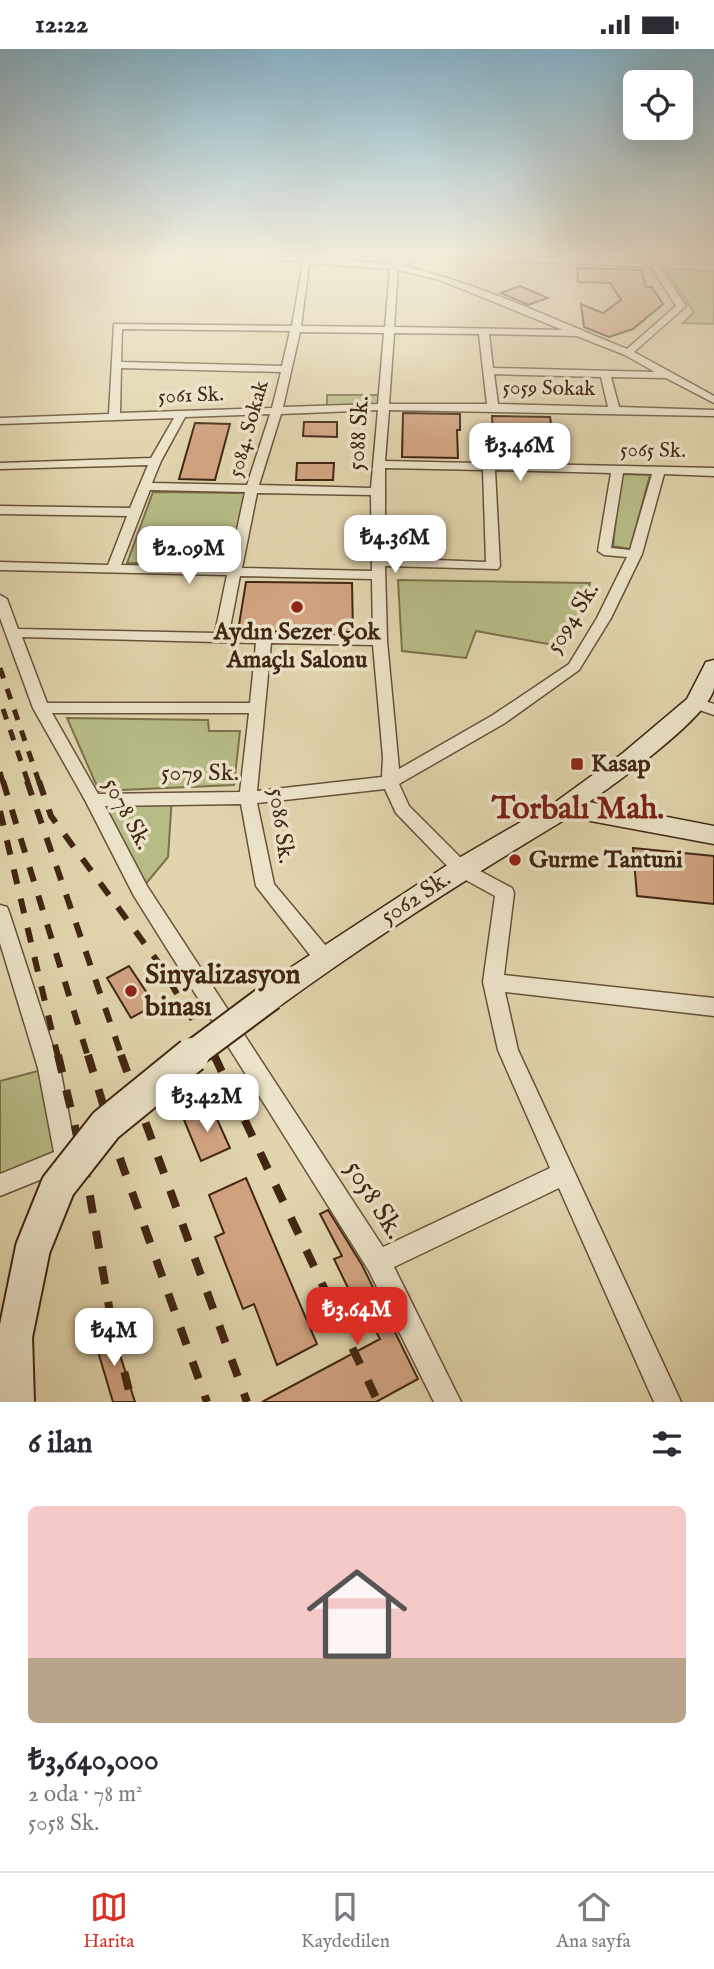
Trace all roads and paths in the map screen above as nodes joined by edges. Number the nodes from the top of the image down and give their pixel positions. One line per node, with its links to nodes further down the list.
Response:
1 (297, 318): 5 (street, 5084. Sokak)
2 (390, 318): 6 (street, 5088 Sk.)
3 (546, 318): 7 (street)
4 (667, 318): 9 (street)
5 (296, 328): 6 (street); 10 (street); 11 (street, 5084. Sokak)
6 (389, 331): 8 (street); 16 (street, 5088 Sk.)
7 (584, 333): 8 (street); 9 (street)
8 (484, 334): 12 (street)
9 (628, 353): 14 (street)
10 (116, 365): 11 (street); 22 (street)
11 (286, 369): 19 (street, 5084. Sokak)
12 (489, 371): 13 (street); 17 (street)
13 (605, 373): 14 (street); 18 (street)
14 (667, 375): 15 (street)
15 (714, 400)
16 (383, 407): 17 (street, 5059 Sokak); 19 (street, 5061 Sk.); 25 (street, 5088 Sk.)
17 (493, 407): 18 (street, 5059 Sokak)
18 (614, 410): 20 (street, 5059 Sokak)
19 (276, 413): 21 (street, 5061 Sk.); 32 (street, 5084. Sokak)
20 (714, 413)
21 (181, 415): 22 (street, 5061 Sk.); 24 (street)
22 (114, 418): 23 (street, 5061 Sk.)
23 (0, 421)
24 (155, 461): 26 (street); 31 (street)
25 (381, 464): 27 (street, 5065 Sk.); 33 (street, 5088 Sk.)
26 (0, 466)
27 (489, 466): 28 (street, 5065 Sk.); 39 (street)
28 (618, 470): 29 (street, 5065 Sk.); 36 (street)
29 (659, 471): 30 (street, 5065 Sk.); 36 (street, 5094 Sk.)
30 (714, 472)
31 (144, 486): 32 (street); 35 (street)
32 (252, 488): 33 (street); 40 (street, 5084. Sokak)
33 (377, 492): 39 (street, 5088 Sk.)
34 (0, 510): 35 (street)
35 (132, 512): 38 (street)
36 (635, 554): 49 (street, 5094 Sk.)
37 (0, 566): 38 (street)
38 (113, 568): 40 (street)
39 (378, 569): 40 (street); 45 (street, 5088 Sk.)
40 (236, 570): 43 (street, 5084. Sokak)
41 (0, 599): 42 (street, 5078 Sk.)
42 (15, 633): 43 (street); 47 (street, 5078 Sk.)
43 (221, 637): 44 (street)
44 (264, 638): 45 (street); 48 (street, 5086 Sk.)
45 (380, 641): 49 (street, 5088 Sk.)
46 (709, 689): 52 (main road, 5062 Sk.)
47 (41, 708): 48 (street); 51 (street, 5078 Sk.)
48 (257, 708): 50 (street, 5086 Sk.)
49 (390, 782): 50 (street, 5079 Sk.); 54 (street, 5088 Sk.)
50 (248, 797): 51 (street, 5079 Sk.); 56 (street, 5086 Sk.)
51 (93, 800): 60 (street, 5078 Sk.)
52 (566, 807): 53 (main road); 54 (main road, 5062 Sk.)
53 (714, 835)
54 (461, 869): 56 (main road, 5062 Sk.); 57 (street, 5088 Sk.)
55 (0, 912): 62 (street)
56 (324, 958): 58 (main road, 5062 Sk.)
57 (493, 982): 59 (street); 61 (street)
58 (271, 996): 64 (main road, bridge)
59 (714, 1007)
60 (236, 1038): 63 (street, 5058 Sk.)
61 (565, 1173): 63 (street); 66 (street)
62 (0, 1185)
63 (378, 1262): 65 (street, 5058 Sk.)
64 (17, 1402)
65 (448, 1402)
66 (668, 1402)

